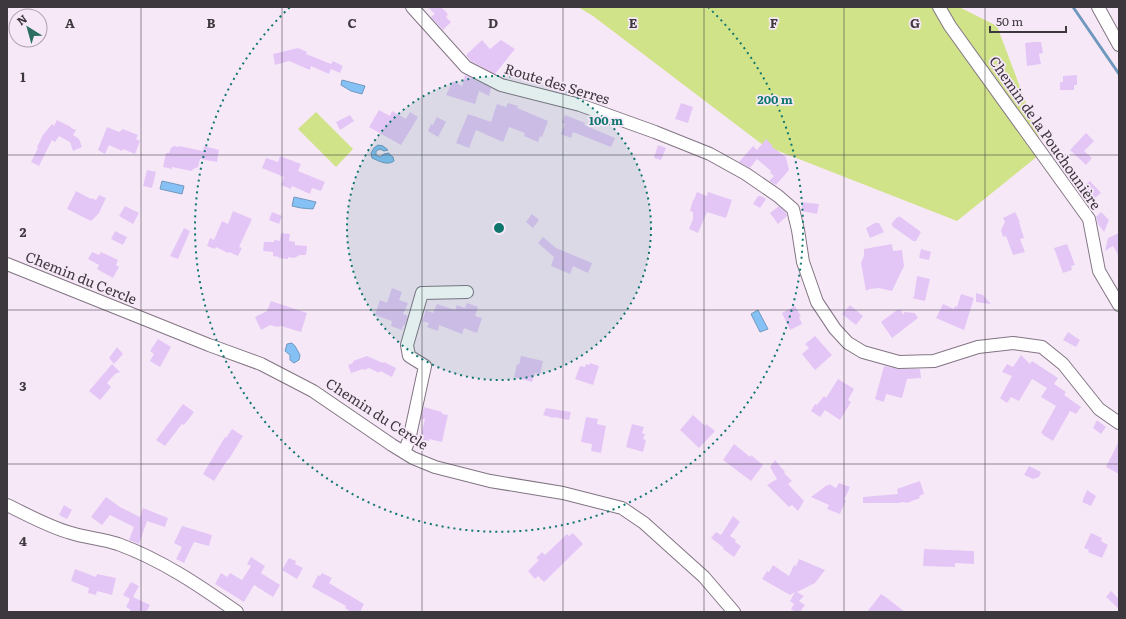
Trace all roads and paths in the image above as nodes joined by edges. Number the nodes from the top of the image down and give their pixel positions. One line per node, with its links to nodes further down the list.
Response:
1 (412, 7): 8 (street, Route des Serres)
2 (940, 7): 7 (street, Chemin de la Pouchounière)
3 (1098, 7): 4 (street)
4 (1119, 45)
5 (7, 264): 9 (street, Chemin du Cercle)
6 (467, 292): 9 (street)
7 (1119, 305)
8 (1119, 423)
9 (404, 452): 12 (street, Chemin du Cercle)
10 (7, 505): 11 (street)
11 (237, 612)
12 (734, 612)

